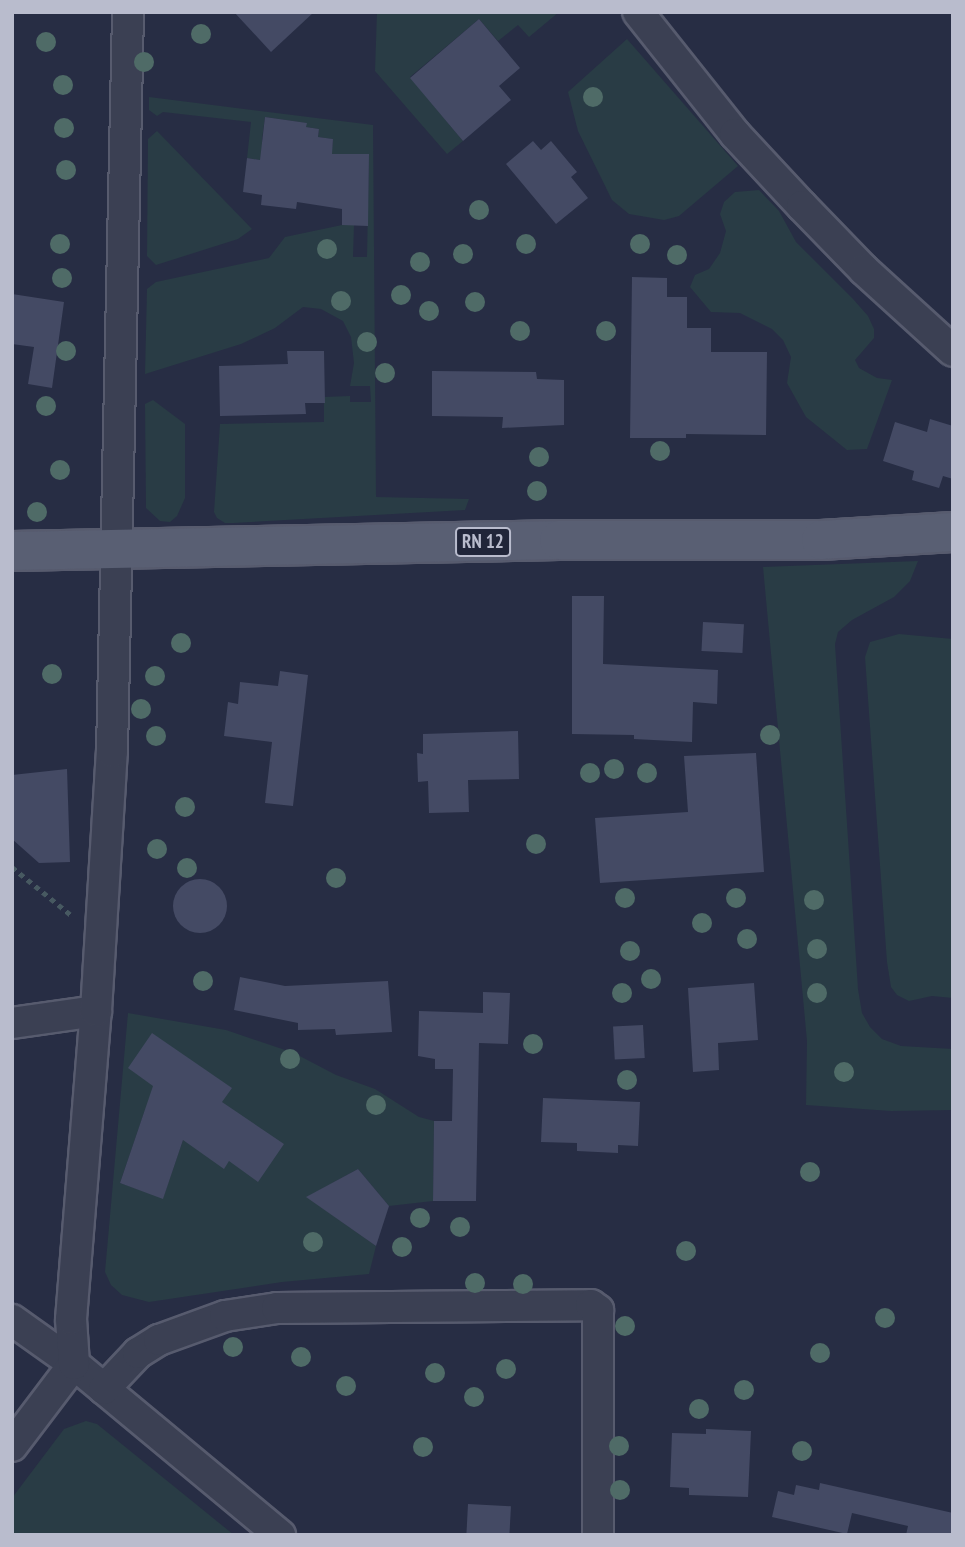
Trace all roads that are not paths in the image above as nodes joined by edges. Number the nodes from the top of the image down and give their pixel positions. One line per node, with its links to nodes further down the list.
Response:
1 (128, 12): 6 (street)
2 (638, 12): 3 (street)
3 (953, 351)
4 (953, 532): 6 (main road, RN 12)
5 (12, 551): 6 (main road, RN 12)
6 (118, 551): 7 (street)
7 (96, 1011): 8 (street); 10 (street)
8 (12, 1023)
9 (12, 1320): 10 (street)
10 (74, 1364): 11 (street); 12 (street)
11 (104, 1389): 13 (street); 14 (street)
12 (12, 1447)
13 (280, 1535)
14 (598, 1535)

